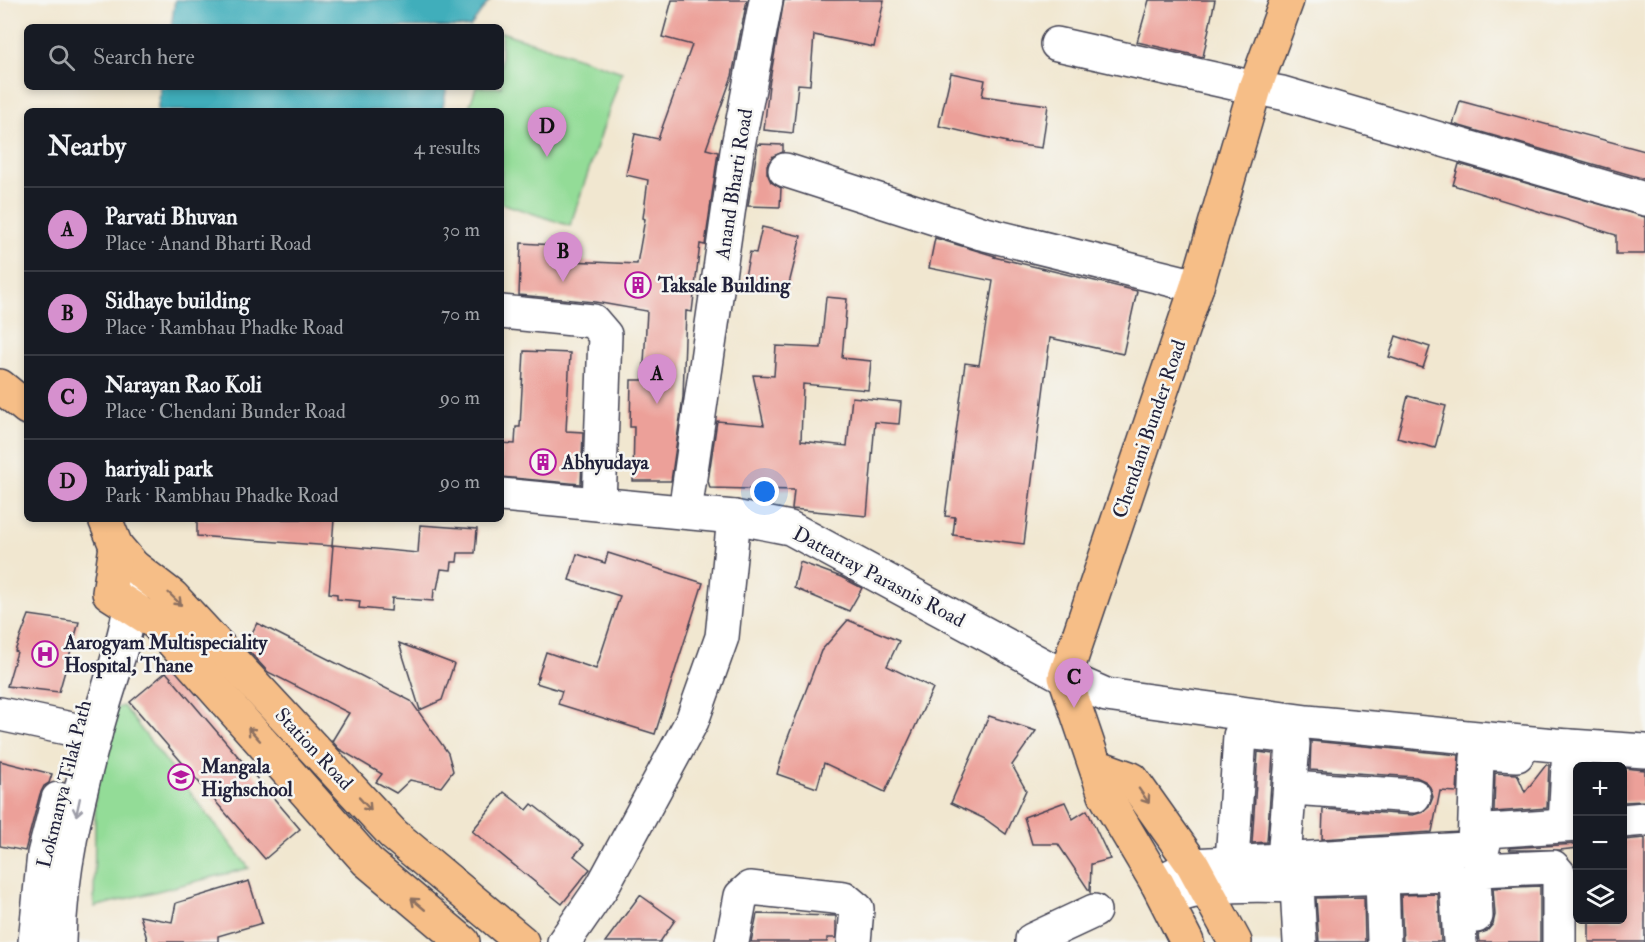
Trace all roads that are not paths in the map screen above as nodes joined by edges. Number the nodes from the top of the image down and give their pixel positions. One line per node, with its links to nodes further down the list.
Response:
1 (766, 0): 13 (street, Anand Bharti Road)
2 (1287, 0): 4 (main road, Chendani Bunder Road)
3 (1057, 44): 4 (street)
4 (1255, 88): 6 (street); 7 (main road, Chendani Bunder Road)
5 (785, 170): 7 (street)
6 (1645, 199)
7 (1197, 286): 17 (main road, Chendani Bunder Road)
8 (504, 312): 12 (street)
9 (0, 386): 10 (main road)
10 (24, 406)
11 (504, 495): 12 (street, Dattatray Parasnis Road)
12 (599, 504): 13 (street, Dattatray Parasnis Road)
13 (685, 512): 14 (street, Dattatray Parasnis Road)
14 (734, 517): 17 (street, Dattatray Parasnis Road); 44 (street)
15 (117, 535): 16 (main road, Station Road); 43 (main road, Station Road, one-way to 43)
16 (119, 600): 20 (street, Lokmanya Tilak Path); 42 (main road, Station Road, one-way to 16)
17 (1065, 677): 19 (street, Dattatray Parasnis Road); 26 (main road)
18 (0, 714): 20 (street)
19 (1307, 722): 21 (street); 23 (street, Dattatray Parasnis Road)
20 (86, 732): 33 (street, Lokmanya Tilak Path)
21 (1449, 743)
22 (1645, 751): 24 (street)
23 (1568, 752): 24 (street); 31 (street); 32 (street)
24 (1610, 754): 25 (street)
25 (1645, 762)
26 (1096, 766): 36 (main road, one-way to 36); 38 (main road)
27 (1291, 788): 28 (street); 34 (street); 35 (street)
28 (1414, 796)
29 (1645, 819): 30 (street)
30 (1627, 821)
31 (1571, 825): 32 (street)
32 (1474, 848): 35 (street)
33 (56, 856): 40 (street, Lokmanya Tilak Path); 41 (street)
34 (1232, 862): 35 (street); 36 (street)
35 (1291, 873): 36 (street); 37 (street); 50 (street)
36 (1199, 876): 38 (street); 49 (main road)
37 (1382, 878): 51 (street); 52 (street)
38 (1161, 891): 48 (main road)
39 (1094, 911): 47 (street)
40 (35, 942)
41 (59, 942)
42 (463, 942)
43 (522, 942)
44 (564, 942)
45 (732, 942): 46 (street)
46 (854, 942)
47 (1032, 942)
48 (1188, 942)
49 (1234, 942)
50 (1300, 942)
51 (1384, 942)
52 (1460, 942)
53 (1477, 942): 54 (street)
54 (1559, 942)

